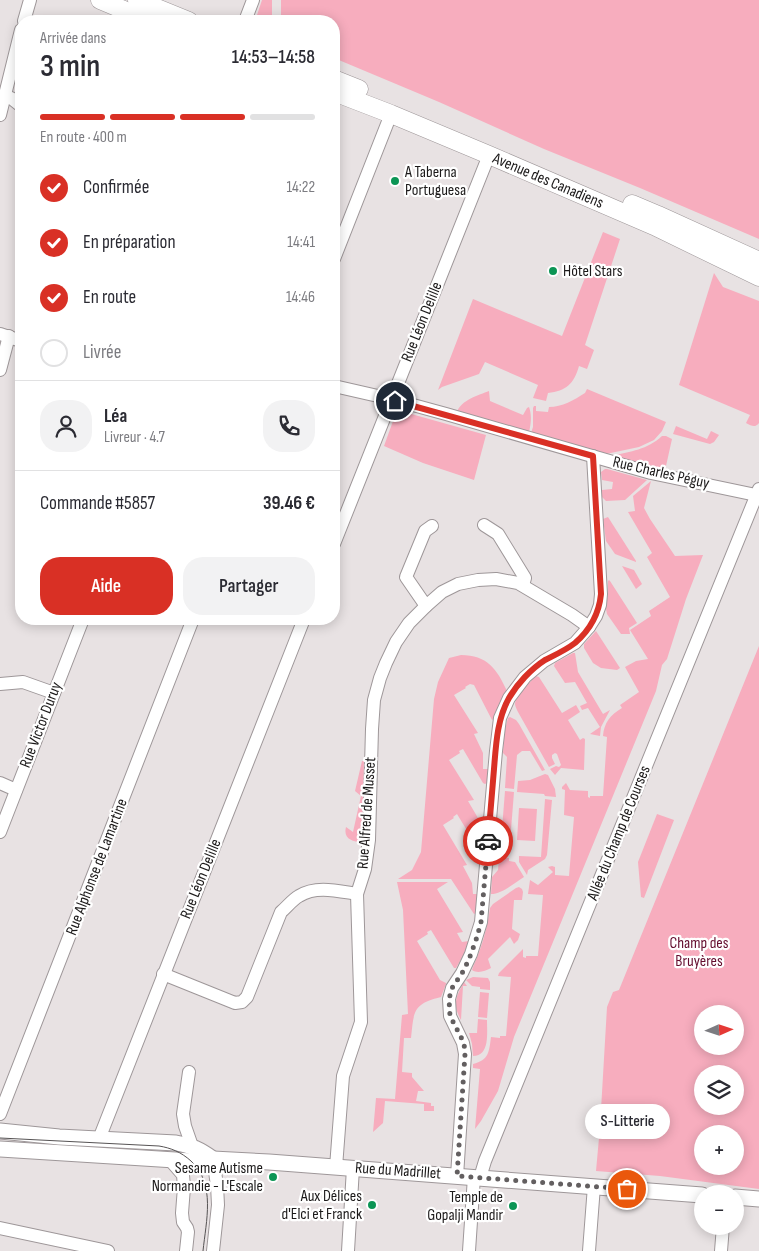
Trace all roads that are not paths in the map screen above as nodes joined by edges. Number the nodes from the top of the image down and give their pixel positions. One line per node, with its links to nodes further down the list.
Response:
1 (30, 0): 5 (street)
2 (100, 0): 6 (main road)
3 (137, 0): 7 (main road)
4 (253, 0): 8 (street)
5 (26, 15)
6 (136, 15)
7 (175, 15)
8 (247, 15)
9 (15, 53): 12 (street)
10 (340, 81): 18 (main road, Avenue des Canadiens)
11 (340, 94): 14 (main road, Avenue des Canadiens)
12 (4, 96): 13 (street); 15 (street)
13 (15, 101)
14 (391, 114): 16 (main road, Avenue des Canadiens); 17 (street)
15 (0, 115)
16 (490, 155): 19 (main road, Avenue des Canadiens); 23 (street, Rue Léon Delille)
17 (340, 244)
18 (759, 261)
19 (759, 277)
20 (10, 337): 21 (street)
21 (0, 370)
22 (340, 387): 23 (street, Rue Charles Péguy)
23 (391, 399): 24 (street, Rue Charles Péguy); 28 (street, Rue Léon Delille)
24 (593, 456): 25 (street, Rue Charles Péguy); 34 (street)
25 (758, 492): 53 (street, Allée du Champ de Courses)
26 (484, 525): 29 (street)
27 (432, 526): 30 (street)
28 (340, 529)
29 (523, 585): 30 (street, Rue Alfred de Musset); 34 (street, Rue Alfred de Musset)
30 (426, 606): 40 (street, Rue Alfred de Musset)
31 (81, 625): 36 (street, Rue Victor Duruy)
32 (191, 625): 43 (street, Rue Alphonse de Lamartine)
33 (302, 625): 41 (street, Rue Léon Delille)
34 (589, 628): 52 (street)
35 (0, 684): 36 (street)
36 (54, 692): 38 (street, Rue Victor Duruy)
37 (0, 783): 38 (street)
38 (16, 790): 39 (street, Rue Victor Duruy)
39 (0, 832)
40 (357, 894): 41 (street); 50 (street, Rue Alfred de Musset)
41 (163, 974): 45 (street, Rue Léon Delille)
42 (189, 1072): 46 (street)
43 (0, 1114)
44 (0, 1131): 45 (street)
45 (99, 1139): 46 (street)
46 (192, 1146): 49 (street)
47 (0, 1149): 48 (street, Rue du Madrillet)
48 (170, 1160): 49 (street, Rue du Madrillet); 61 (street)
49 (212, 1160): 50 (street, Rue du Madrillet); 62 (street)
50 (336, 1167): 51 (street, Rue du Madrillet)
51 (354, 1168): 52 (street, Rue du Madrillet); 63 (street)
52 (457, 1176): 53 (street, Rue du Madrillet)
53 (478, 1178): 54 (street, Rue du Madrillet); 64 (street, Allée du Champ de Courses)
54 (594, 1186): 55 (street, Rue du Madrillet); 65 (street)
55 (694, 1194)
56 (744, 1198): 57 (street)
57 (759, 1199)
58 (0, 1228): 60 (street)
59 (722, 1235): 66 (street)
60 (108, 1251)
61 (186, 1251)
62 (213, 1251)
63 (348, 1251)
64 (469, 1251)
65 (589, 1251)
66 (721, 1251)

